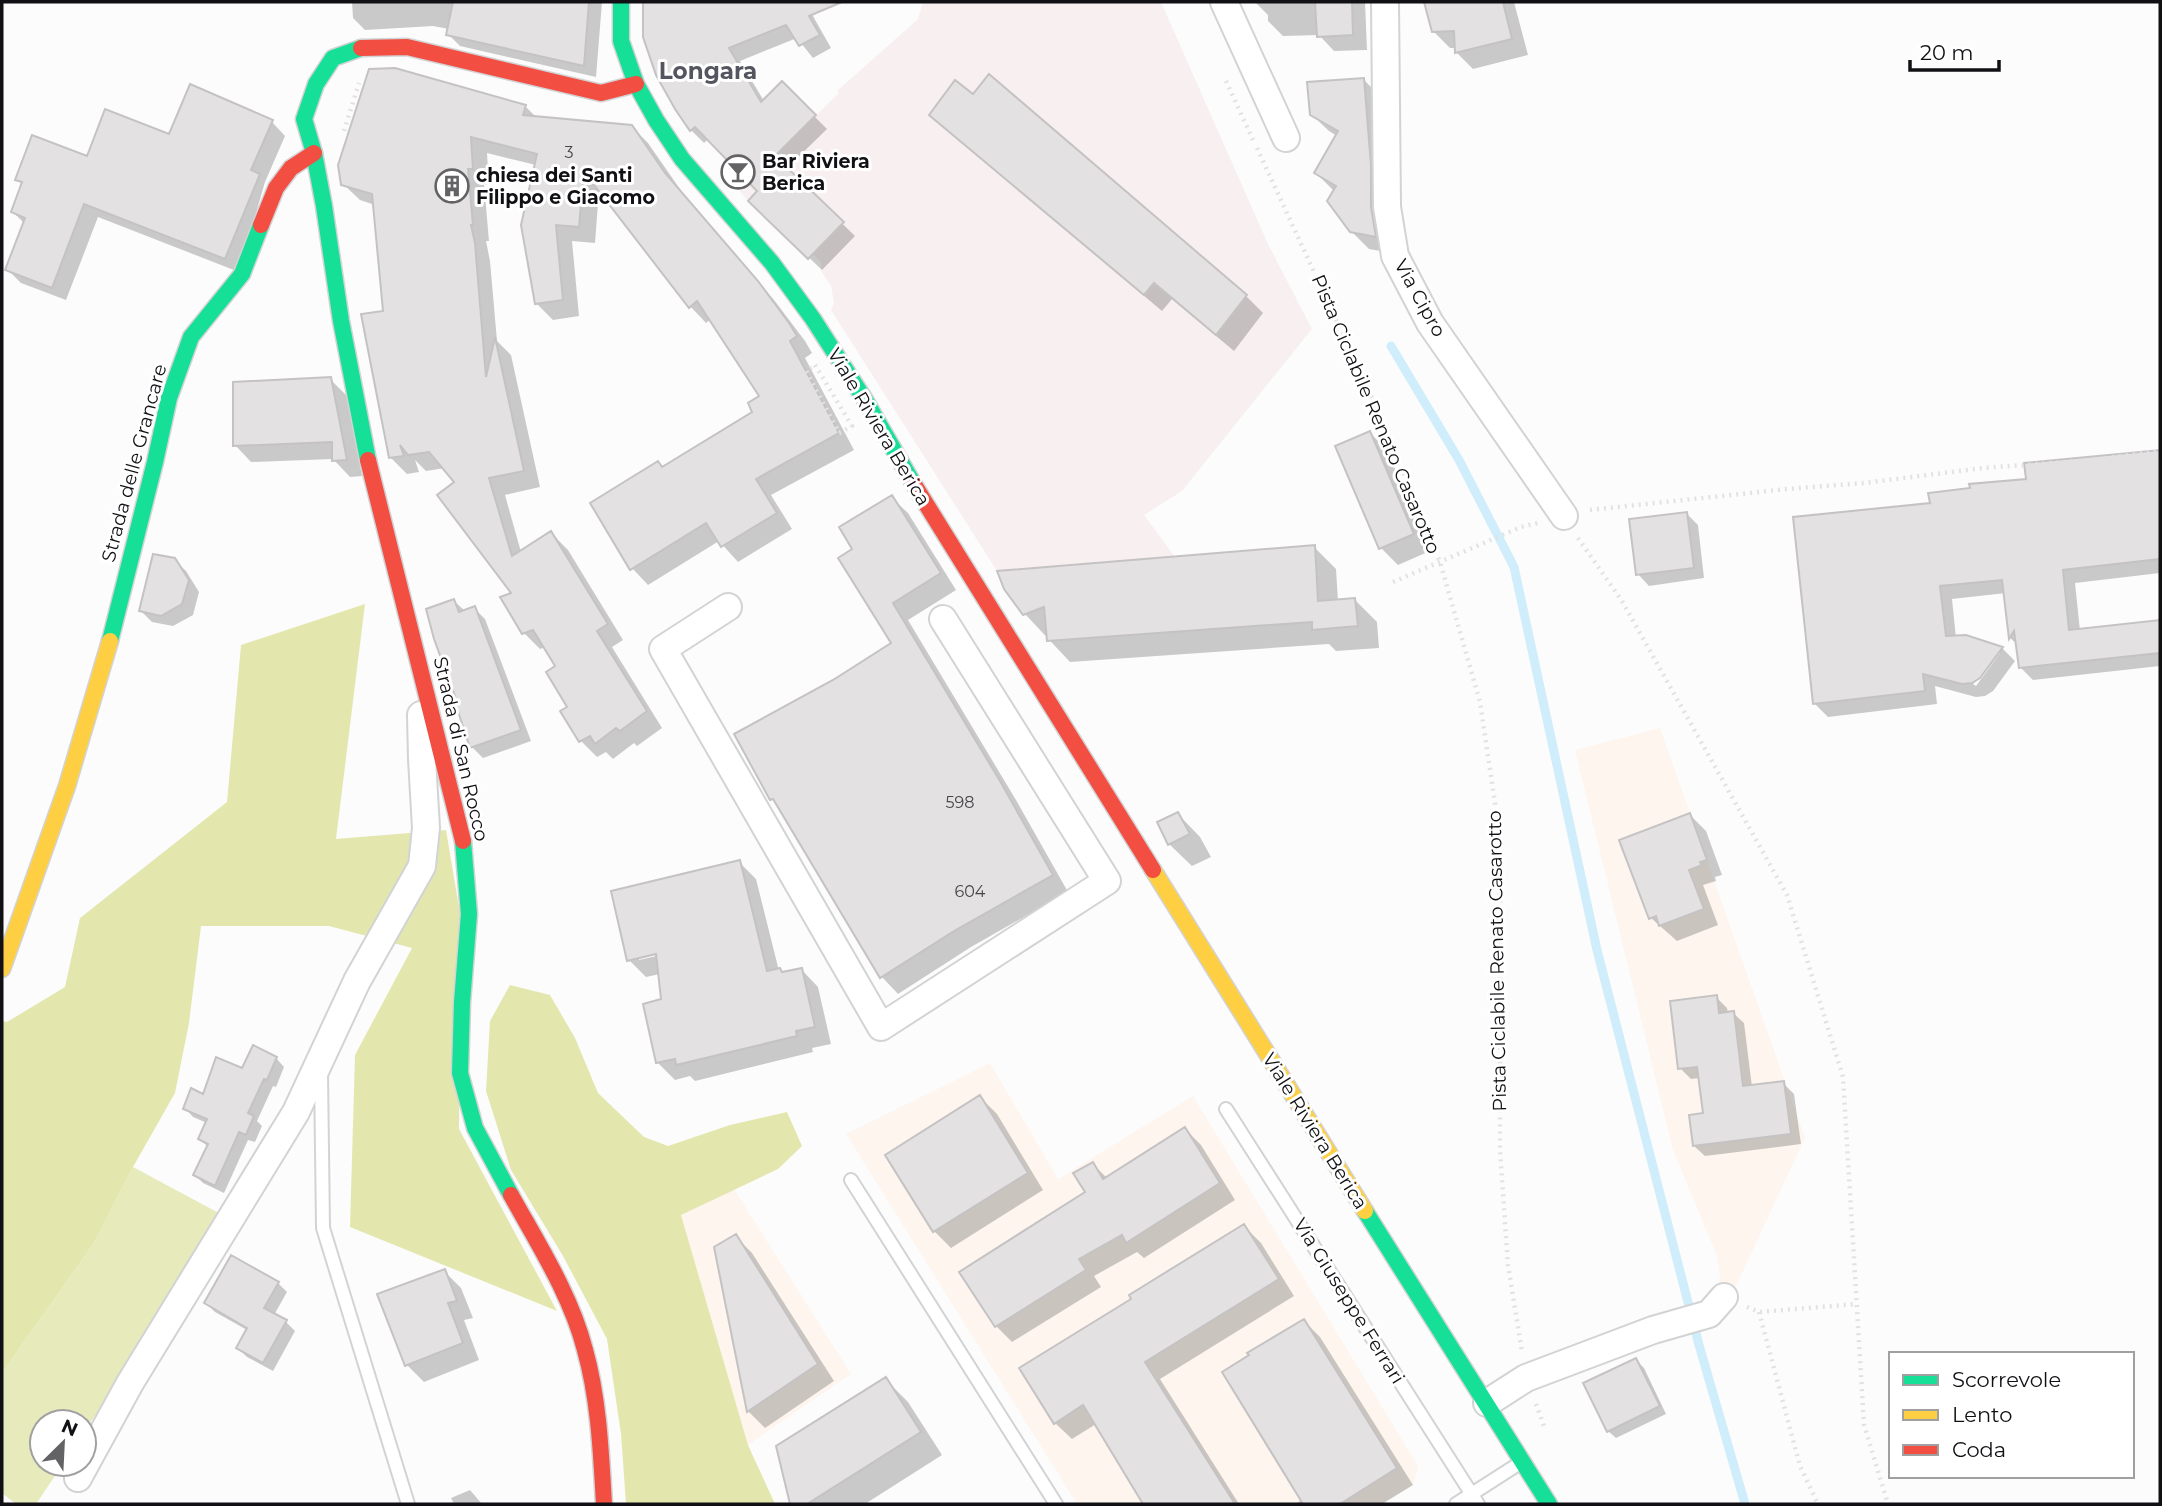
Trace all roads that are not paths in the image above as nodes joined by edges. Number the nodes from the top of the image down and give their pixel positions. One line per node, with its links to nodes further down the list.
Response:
1 (621, 2): 4 (street, Viale Riviera Berica)
2 (1224, 2): 5 (street)
3 (1385, 2): 7 (street, Via Cipro)
4 (636, 84): 6 (street); 11 (street, Viale Riviera Berica)
5 (1286, 138)
6 (314, 153): 10 (street, Strada di San Rocco); 13 (street, Strada delle Grancare)
7 (1564, 516)
8 (728, 607): 12 (street)
9 (943, 619): 12 (street)
10 (421, 671): 14 (street); 23 (street, Strada di San Rocco)
11 (1146, 858): 12 (street); 18 (street, Viale Riviera Berica)
12 (1107, 881)
13 (2, 969)
14 (321, 1059): 19 (street); 22 (lane)
15 (1226, 1109): 21 (lane, Via Giuseppe Ferrari)
16 (852, 1180): 24 (lane)
17 (1716, 1306): 18 (street)
18 (1486, 1403): 20 (street, Viale Riviera Berica)
19 (98, 1441)
20 (1522, 1462): 21 (lane); 26 (street, Viale Riviera Berica)
21 (1474, 1499): 25 (lane)
22 (408, 1504)
23 (604, 1504)
24 (1056, 1504)
25 (1456, 1504)
26 (1549, 1504)

